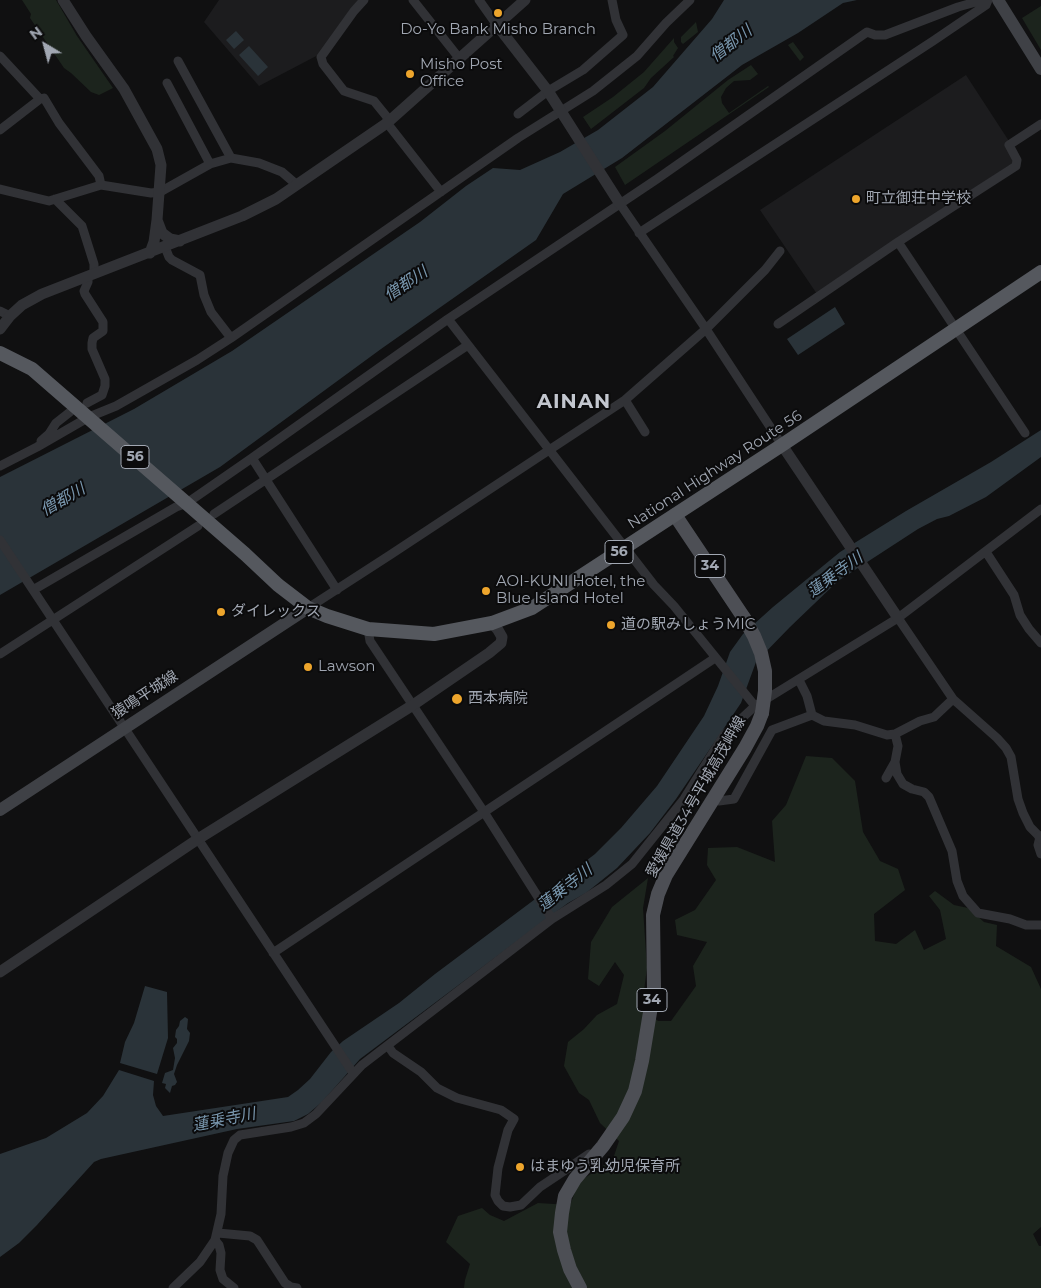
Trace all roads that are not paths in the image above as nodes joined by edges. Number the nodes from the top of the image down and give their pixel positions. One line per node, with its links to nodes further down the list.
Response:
1 (63, 0): 29 (street)
2 (364, 0): 21 (street)
3 (413, 0): 13 (street)
4 (479, 0): 11 (street)
5 (525, 0): 11 (street)
6 (612, 0): 17 (street)
7 (690, 0): 19 (street)
8 (983, 0): 32 (street)
9 (988, 0): 34 (street)
10 (998, 0): 15 (main road)
11 (496, 24): 13 (street); 17 (street)
12 (0, 56): 18 (street)
13 (459, 58): 21 (street)
14 (178, 60): 24 (street)
15 (1041, 68)
16 (167, 83): 25 (street)
17 (548, 91): 19 (street); 20 (street)
18 (40, 99): 23 (street); 26 (street)
19 (561, 113): 30 (street); 32 (street)
20 (518, 114)
21 (387, 123): 27 (street); 30 (street)
22 (1041, 124): 36 (street)
23 (0, 130)
24 (231, 158): 25 (street); 27 (street)
25 (210, 164): 29 (street)
26 (101, 185): 29 (street); 31 (street)
27 (297, 185): 35 (street)
28 (0, 189): 31 (street)
29 (160, 192): 33 (street)
30 (441, 192): 48 (street)
31 (55, 199): 41 (street)
32 (618, 202): 34 (street); 43 (street)
33 (157, 220): 35 (street); 39 (street)
34 (639, 233): 46 (street)
35 (180, 241): 37 (street)
36 (898, 242): 44 (street); 47 (street)
37 (165, 247): 39 (street); 48 (street)
38 (780, 251): 46 (street)
39 (150, 252): 41 (street)
40 (1041, 272): 47 (highway, National Highway Route 56 / 56)
41 (91, 275): 42 (street); 53 (street)
42 (5, 313): 45 (street)
43 (448, 319): 49 (street); 59 (street)
44 (778, 324)
45 (0, 329)
46 (706, 329): 51 (street); 56 (street)
47 (955, 330): 55 (street); 56 (highway, National Highway Route 56 / 56)
48 (231, 338): 53 (street)
49 (468, 345): 58 (street); 61 (street)
50 (0, 353): 53 (highway, National Highway Route 56 / 56)
51 (625, 400): 54 (street); 58 (street)
52 (70, 412): 57 (street)
53 (89, 413): 57 (street); 62 (highway, National Highway Route 56 / 56)
54 (646, 432)
55 (1025, 434)
56 (782, 445): 65 (highway, National Highway Route 56 / 56); 73 (street)
57 (37, 448): 60 (street)
58 (550, 448): 68 (street); 71 (street)
59 (252, 458): 61 (street); 62 (street)
60 (0, 466)
61 (266, 479): 64 (street); 71 (street)
62 (183, 499): 70 (street); 72 (highway, National Highway Route 56 / 56)
63 (1041, 509): 69 (street)
64 (214, 514)
65 (675, 515): 68 (highway, National Highway Route 56 / 56); 83 (main road, 34, bridge)
66 (198, 526): 74 (street)
67 (0, 540): 70 (street)
68 (625, 548): 75 (highway, National Highway Route 56 / 56); 79 (street)
69 (986, 552): 73 (street); 77 (street)
70 (32, 587): 74 (street)
71 (337, 590): 72 (street)
72 (308, 608): 76 (highway, National Highway Route 56 / 56); 85 (main road, 猿鳴平城線)
73 (898, 618): 80 (street); 81 (street)
74 (53, 620): 78 (street); 85 (street)
75 (492, 623): 76 (highway, National Highway Route 56 / 56); 82 (street)
76 (368, 629): 82 (street)
77 (1041, 643)
78 (0, 654)
79 (716, 660): 83 (street); 91 (street)
80 (799, 680): 83 (street); 84 (street)
81 (953, 699): 86 (street); 92 (street)
82 (413, 705): 91 (street); 93 (street)
83 (758, 709): 95 (street); 101 (main road, 愛媛県道34号平城高茂岬線 / 34)
84 (812, 715): 86 (street); 89 (street)
85 (125, 728): 90 (main road, 猿鳴平城線); 93 (street)
86 (895, 734): 87 (street)
87 (894, 762): 88 (street); 96 (street)
88 (886, 778)
89 (719, 801)
90 (0, 810)
91 (484, 812): 95 (street); 97 (street)
92 (1040, 838): 94 (street)
93 (198, 840): 97 (street); 98 (street)
94 (1041, 854)
95 (551, 917): 99 (street)
96 (1041, 925)
97 (273, 953): 100 (street)
98 (0, 972)
99 (388, 1046): 100 (street); 101 (street)
100 (351, 1071): 102 (street)
101 (595, 1155): 106 (main road, 愛媛県道34号平城高茂岬線 / 34)
102 (216, 1236): 103 (street); 104 (street); 105 (street)
103 (173, 1288)
104 (234, 1288)
105 (297, 1288)
106 (580, 1288)

